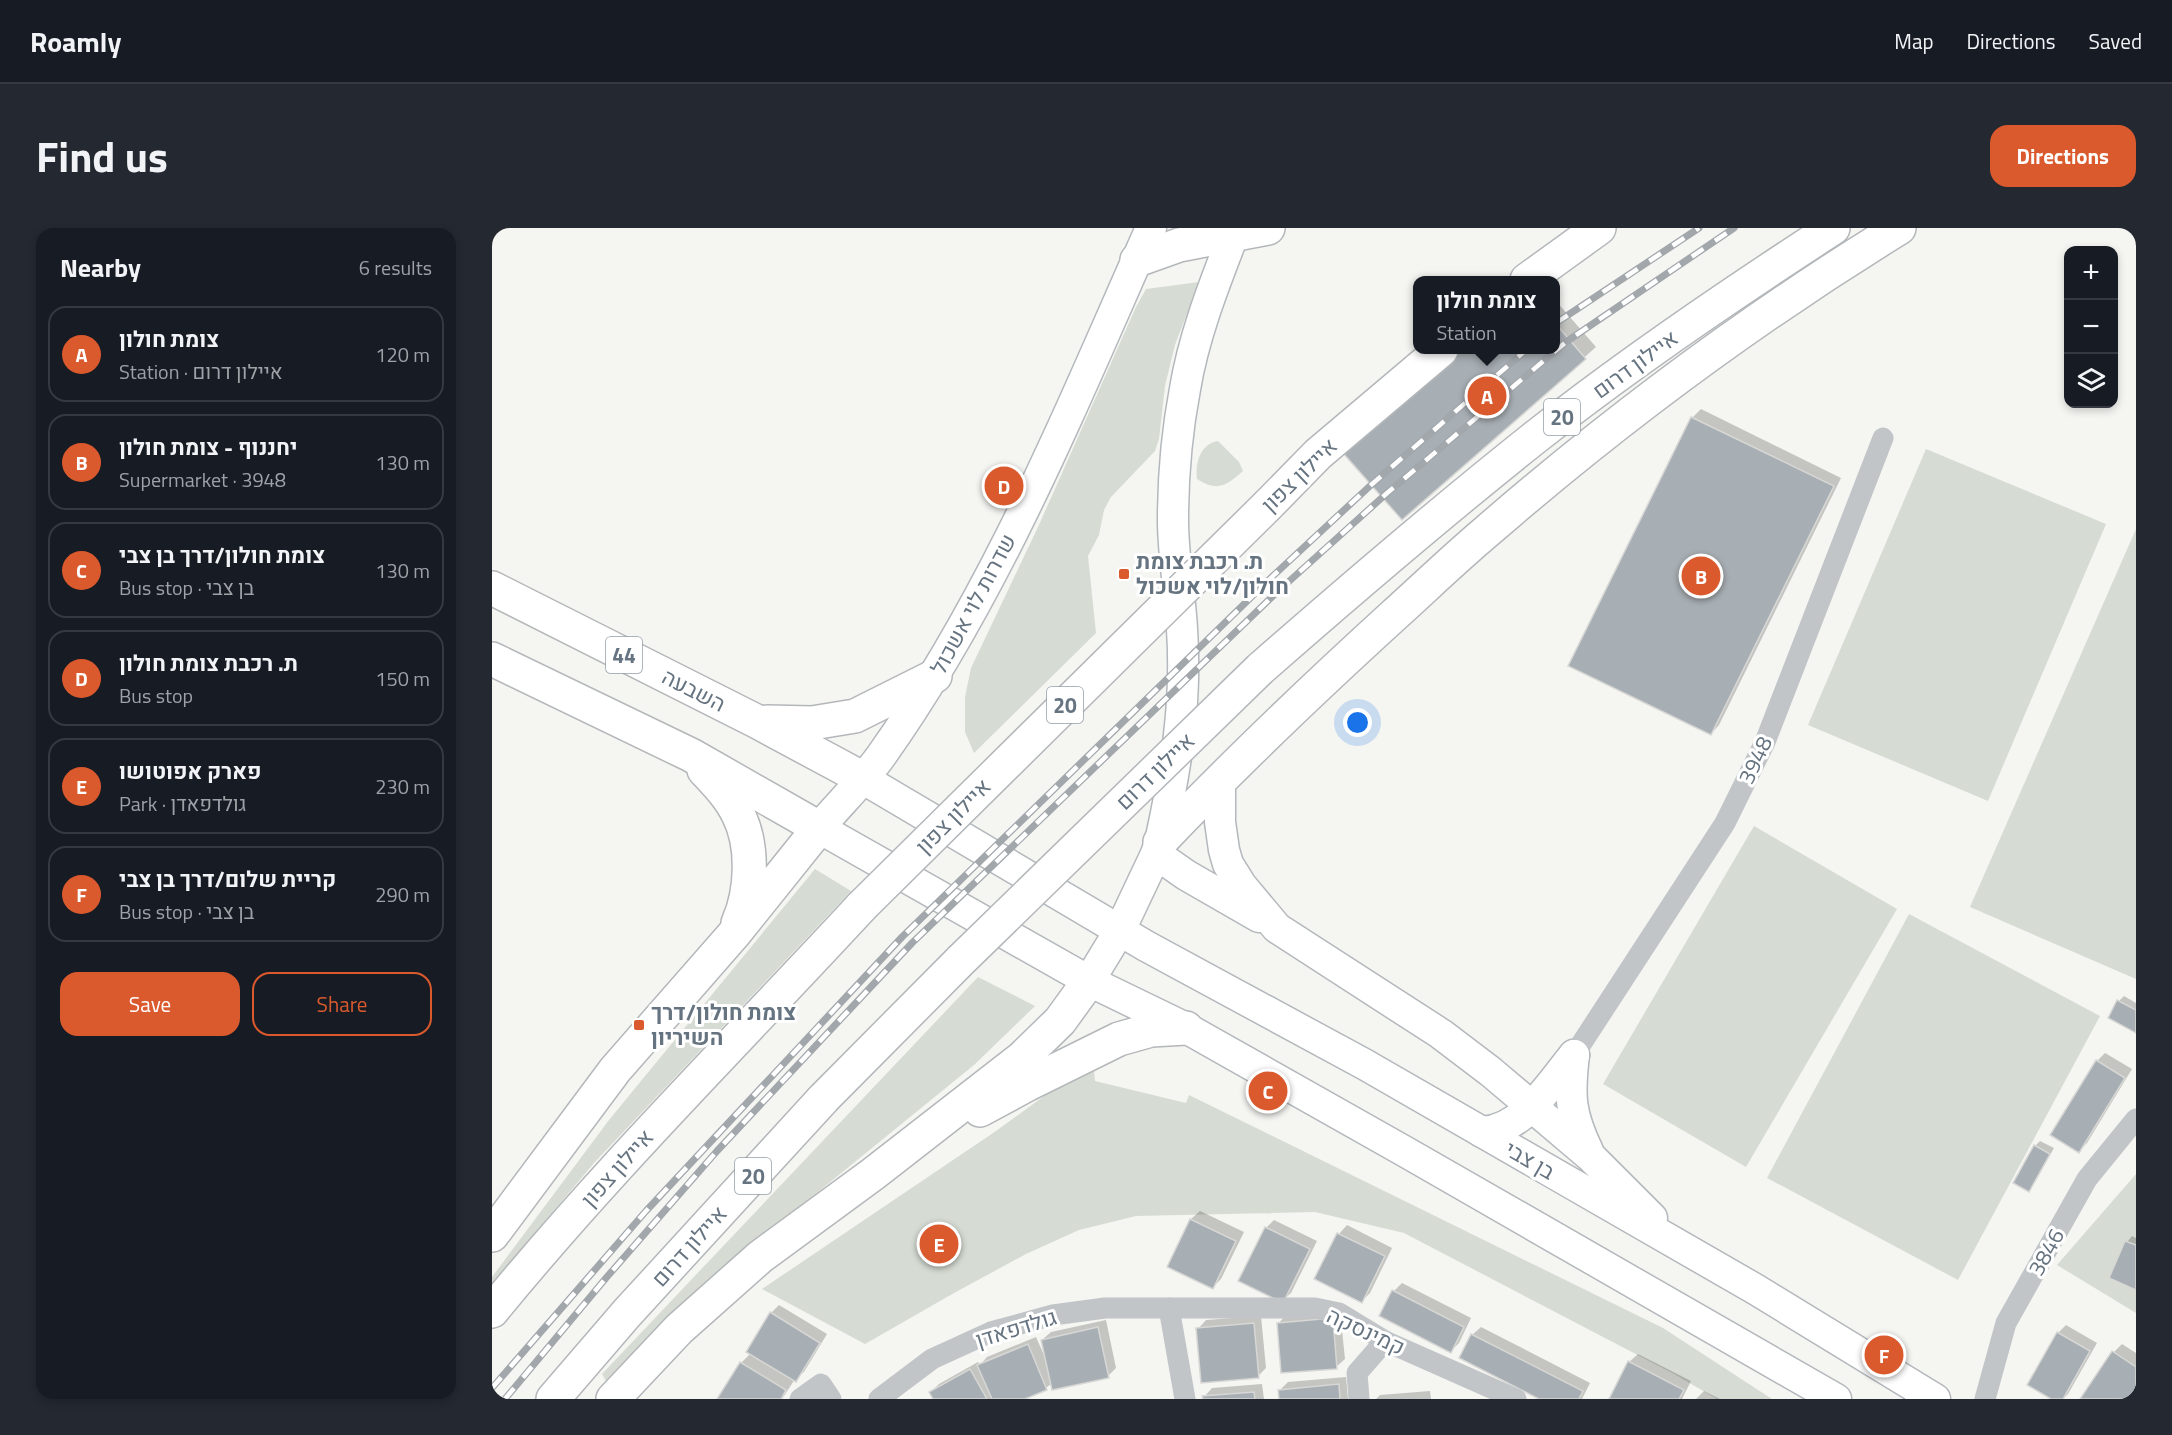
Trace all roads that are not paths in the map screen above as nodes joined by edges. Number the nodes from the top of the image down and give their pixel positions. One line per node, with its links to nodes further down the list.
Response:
1 (1151, 228): 7 (main road, שדרות לוי אשכול)
2 (1268, 228): 6 (highway)
3 (1599, 228): 8 (highway)
4 (1833, 228): 37 (highway, איילון דרום / 20, bridge)
5 (1899, 228): 17 (highway)
6 (1234, 232): 7 (highway); 19 (main road)
7 (1137, 260): 13 (main road, שדרות לוי אשכול)
8 (1533, 276)
9 (1436, 354): 34 (highway, איילון צפון / 20, bridge)
10 (1883, 438): 25 (street, 3948)
11 (492, 588): 14 (highway, השבעה / 44)
12 (492, 659): 15 (highway)
13 (935, 676): 14 (highway); 16 (main road, שדרות לוי אשכול)
14 (756, 721): 16 (highway, השבעה / 44)
15 (691, 755): 18 (highway); 22 (highway)
16 (862, 778): 18 (main road, שדרות לוי אשכול); 21 (main road, 44)
17 (1220, 781): 19 (highway); 20 (main road)
18 (819, 828): 22 (highway); 23 (main road)
19 (1158, 848): 20 (main road); 21 (main road)
20 (1277, 928): 26 (main road)
21 (1120, 930): 23 (main road); 28 (main road, בן צבי)
22 (734, 934): 31 (highway)
23 (1089, 981): 24 (main road); 30 (highway)
24 (1186, 1028): 30 (highway); 44 (main road)
25 (1574, 1056): 26 (main road); 29 (main road)
26 (1531, 1106): 28 (main road); 29 (main road)
27 (2136, 1119): 46 (street, 3846)
28 (1482, 1132): 32 (main road, בן צבי)
29 (1590, 1156): 32 (main road)
30 (873, 1174): 38 (highway)
31 (492, 1235)
32 (1679, 1246): 45 (main road, בן צבי)
33 (1169, 1308): 35 (street, קמינסקה); 40 (street, גולדפאדן); 41 (street)
34 (492, 1311)
35 (1385, 1341): 42 (street); 43 (street, קמינסקה)
36 (826, 1391): 39 (street)
37 (553, 1399)
38 (613, 1399)
39 (800, 1399)
40 (879, 1399)
41 (1185, 1399)
42 (1359, 1399)
43 (1516, 1399)
44 (1836, 1399)
45 (1935, 1399)
46 (1985, 1399)

